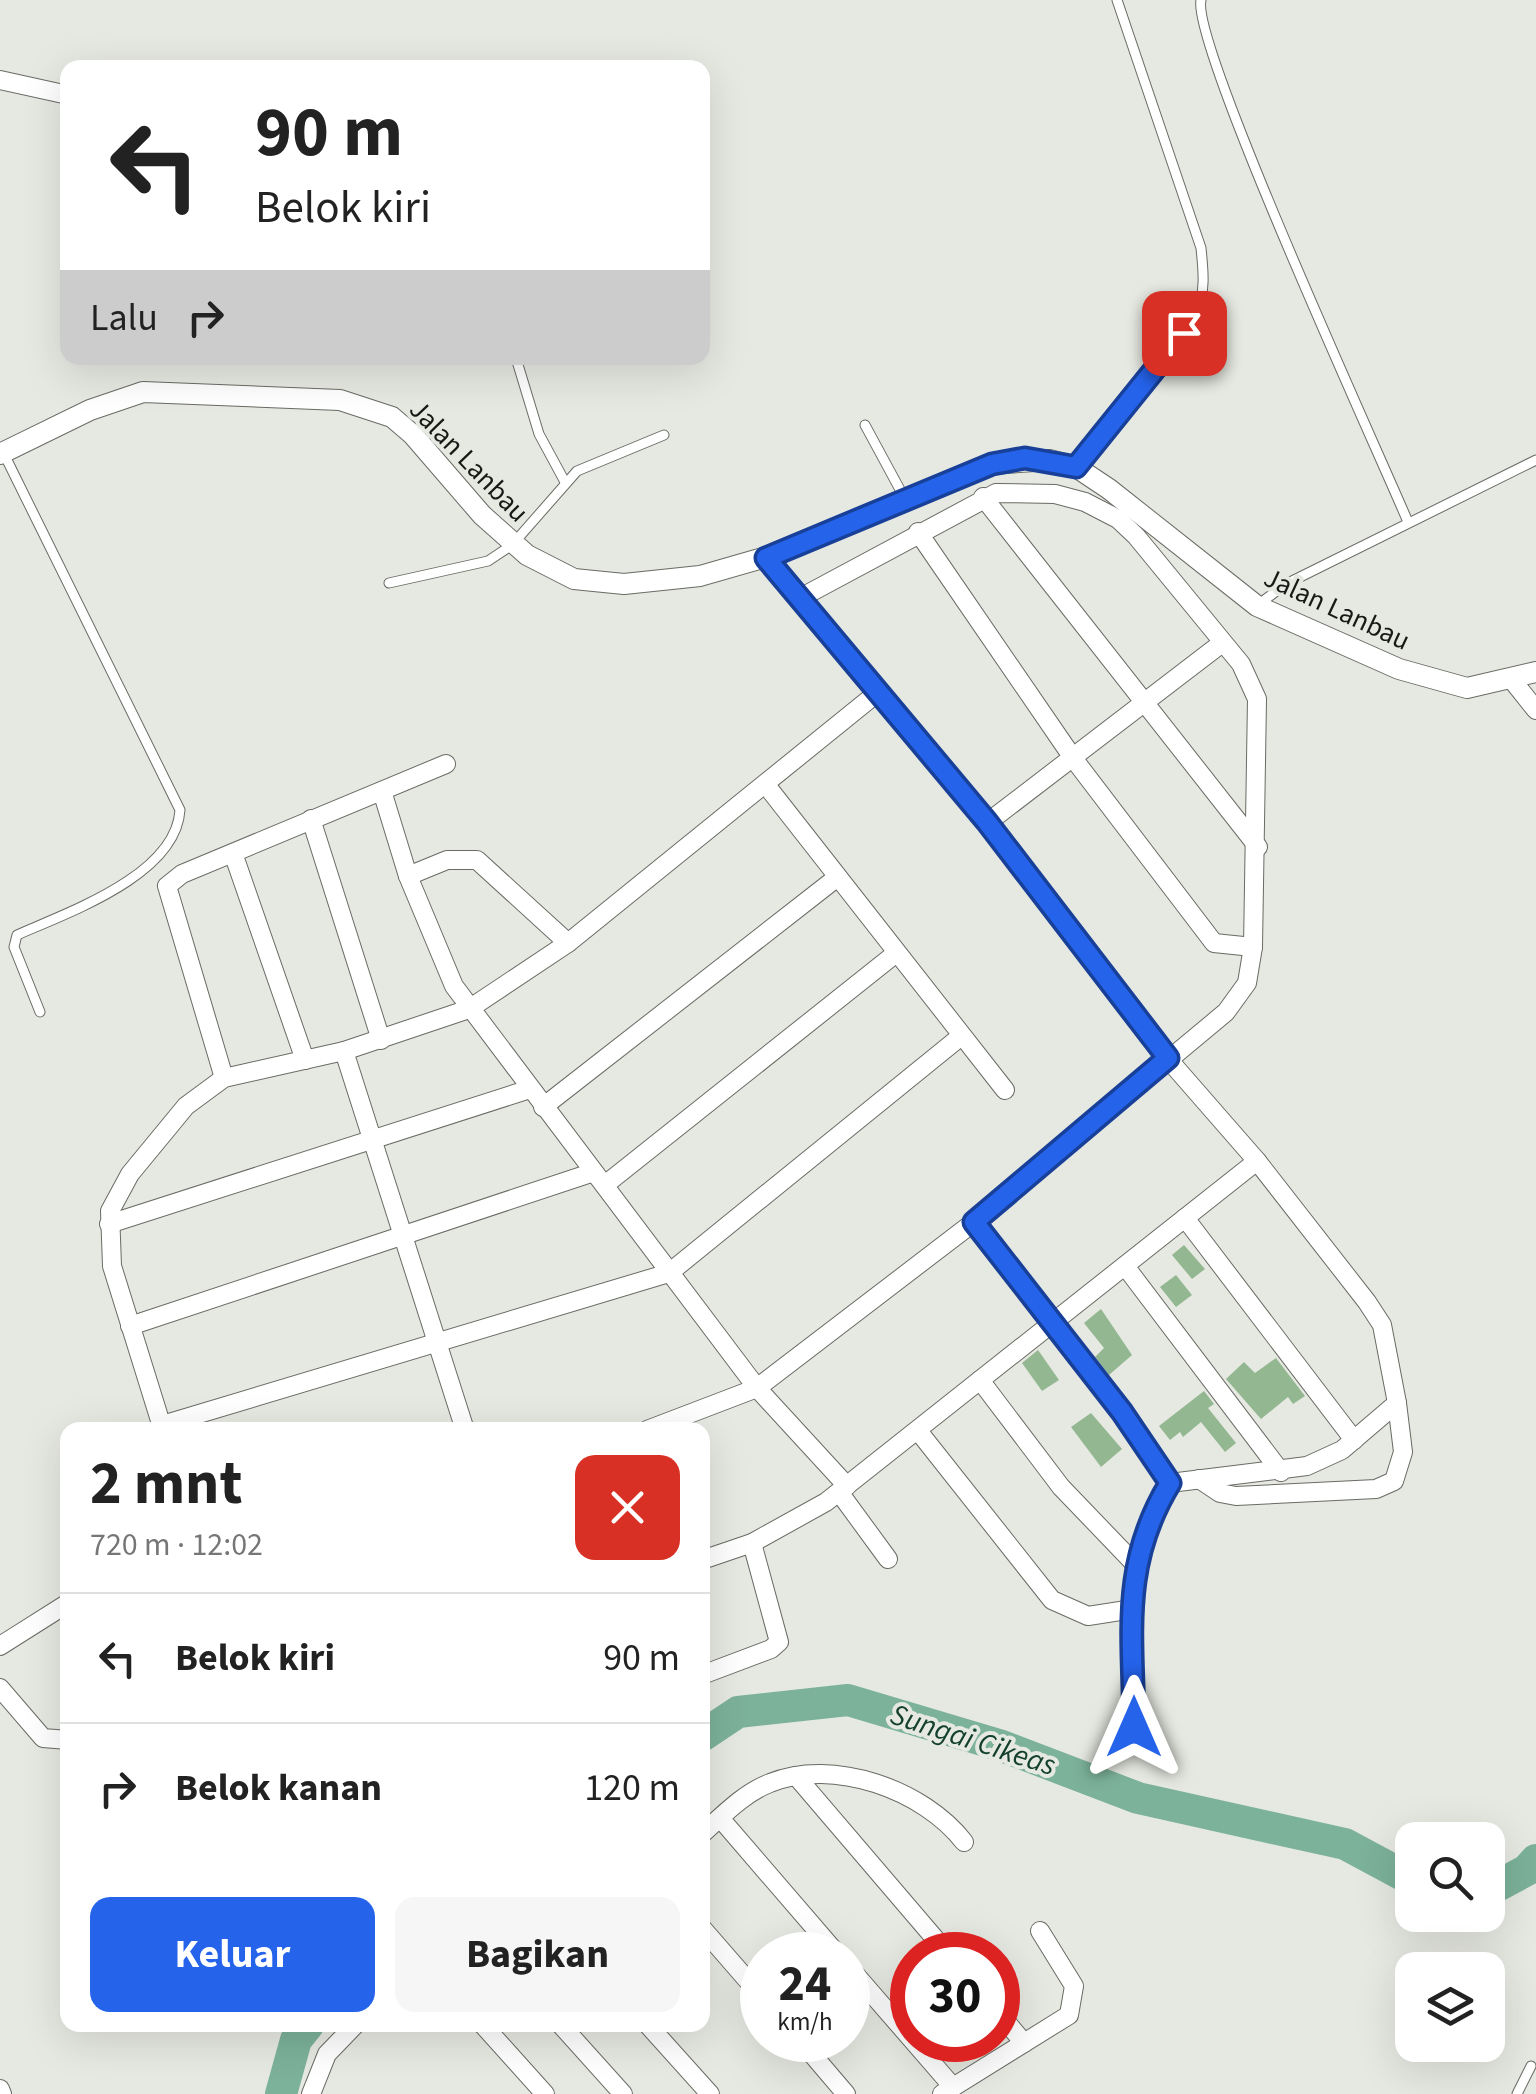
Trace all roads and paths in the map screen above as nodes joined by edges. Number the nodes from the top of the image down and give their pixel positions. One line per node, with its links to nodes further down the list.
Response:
1 (1117, 0): 10 (lane)
2 (1201, 0): 14 (lane)
3 (0, 80): 4 (street)
4 (60, 93)
5 (518, 365): 11 (lane)
6 (865, 426): 12 (lane)
7 (664, 434): 11 (lane)
8 (2, 453): 16 (street, Jalan Lanbau); 41 (lane)
9 (1536, 460): 14 (lane)
10 (1076, 467): 12 (street, Jalan Lanbau); 20 (street, Jalan Lanbau)
11 (565, 482): 16 (lane)
12 (904, 497): 17 (street, Jalan Lanbau)
13 (983, 497): 15 (street); 21 (street); 25 (street)
14 (1408, 522): 20 (lane)
15 (918, 532): 19 (street); 27 (street)
16 (512, 545): 17 (street, Jalan Lanbau); 18 (lane)
17 (766, 558): 19 (street)
18 (389, 583)
19 (802, 597): 24 (street)
20 (1257, 606): 23 (street, Jalan Lanbau)
21 (1222, 644): 25 (street); 33 (street)
22 (1536, 672): 23 (street, Jalan Lanbau)
23 (1512, 680): 26 (street)
24 (877, 692): 29 (street); 32 (street)
25 (1142, 704): 27 (street); 33 (street)
26 (1536, 710)
27 (1072, 758): 32 (street); 38 (street)
28 (446, 764): 30 (street)
29 (766, 786): 36 (street); 37 (street)
30 (382, 791): 31 (street); 35 (street)
31 (310, 819): 34 (street); 43 (street)
32 (987, 822): 45 (street)
33 (1258, 847): 38 (street)
34 (232, 853): 46 (street); 47 (street)
35 (408, 876): 37 (street); 40 (street)
36 (835, 879): 39 (street); 50 (street)
37 (568, 942): 40 (street)
38 (1253, 947): 45 (street)
39 (894, 954): 42 (street); 53 (street)
40 (469, 1009): 43 (street); 48 (street)
41 (40, 1012)
42 (960, 1037): 49 (street); 59 (street)
43 (381, 1040): 44 (street)
44 (344, 1051): 46 (street); 51 (street)
45 (1168, 1058): 52 (street); 55 (street)
46 (305, 1060): 47 (street)
47 (224, 1078): 56 (street)
48 (530, 1089): 50 (street); 51 (street)
49 (1005, 1090)
50 (543, 1108): 53 (street)
51 (373, 1142): 56 (street); 57 (street)
52 (1257, 1161): 54 (street); 65 (street)
53 (600, 1178): 57 (street); 59 (street)
54 (1185, 1218): 58 (street); 71 (street)
55 (974, 1222): 61 (street); 64 (street)
56 (109, 1224): 60 (street)
57 (402, 1235): 60 (street); 62 (street)
58 (1125, 1266): 61 (street); 72 (street)
59 (669, 1272): 62 (street); 64 (street)
60 (130, 1326): 66 (street)
61 (1052, 1326): 63 (street); 74 (street)
62 (438, 1345): 67 (street); 68 (street)
63 (980, 1380): 70 (street); 79 (street)
64 (757, 1388): 69 (street); 75 (street)
65 (1398, 1403): 71 (street); 73 (street)
66 (160, 1422)
67 (179, 1422)
68 (462, 1422)
69 (668, 1422)
70 (919, 1432): 75 (street); 81 (street)
71 (1354, 1440): 72 (street)
72 (1281, 1472): 73 (street)
73 (1200, 1479): 74 (street)
74 (1170, 1483): 79 (street)
75 (843, 1489): 76 (street); 78 (street)
76 (752, 1544): 77 (street); 83 (street)
77 (710, 1557)
78 (888, 1558)
79 (1134, 1563): 81 (street)
80 (60, 1609): 82 (street)
81 (1133, 1609): 85 (street)
82 (0, 1646)
83 (710, 1672)
84 (0, 1688): 86 (street)
85 (1134, 1727)
86 (60, 1739)
87 (796, 1776): 88 (street); 90 (street); 93 (street)
88 (720, 1818): 89 (street); 92 (street)
89 (710, 1827)
90 (964, 1842)
91 (1040, 1931): 102 (street)
92 (818, 1932)
93 (929, 1932)
94 (710, 1937): 95 (street)
95 (740, 1972)
96 (870, 1994): 105 (street)
97 (347, 2032): 106 (street)
98 (489, 2032): 107 (street)
99 (567, 2032): 108 (street)
100 (654, 2032): 109 (street)
101 (1020, 2037): 102 (street)
102 (1024, 2042): 105 (street)
103 (819, 2062): 110 (street)
104 (1531, 2066): 111 (lane)
105 (947, 2090)
106 (311, 2094)
107 (544, 2094)
108 (623, 2094)
109 (710, 2094)
110 (846, 2094)
111 (1517, 2094)

